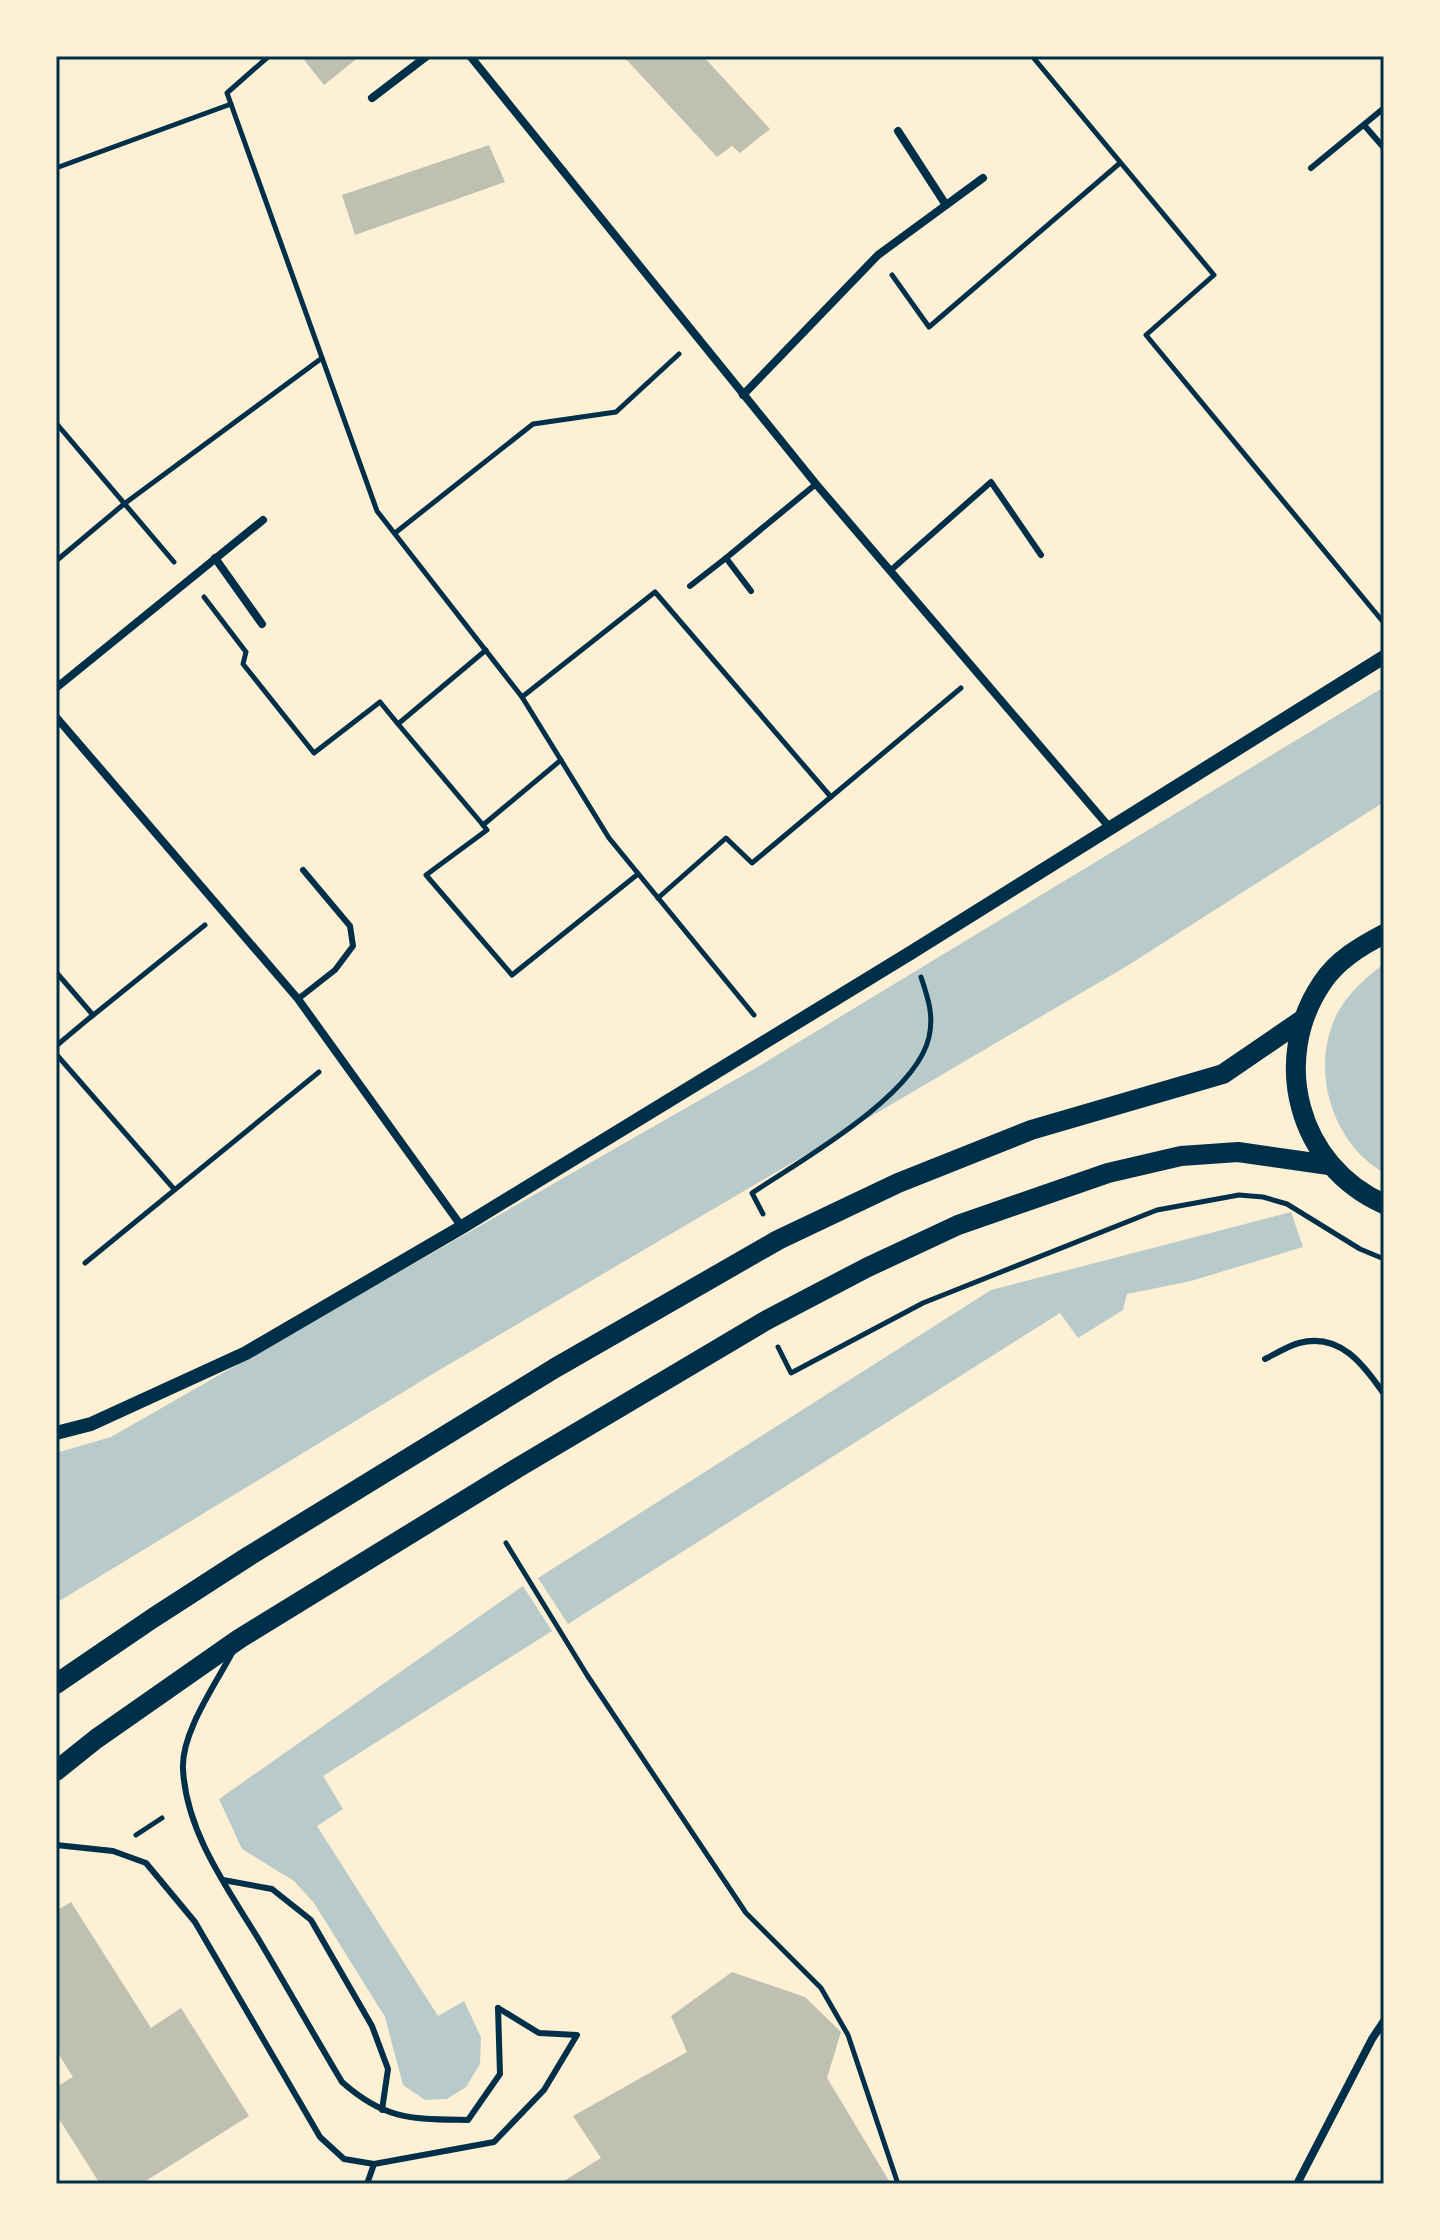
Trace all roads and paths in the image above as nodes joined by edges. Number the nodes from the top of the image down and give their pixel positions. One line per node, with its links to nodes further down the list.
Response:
1 (269, 56): 6 (path)
2 (427, 56): 5 (street)
3 (470, 56): 17 (street)
4 (1032, 56): 11 (path)
5 (372, 98)
6 (231, 104): 12 (path); 18 (path)
7 (1384, 108): 8 (lane)
8 (1364, 125): 10 (lane); 13 (lane)
9 (898, 131): 15 (street)
10 (1384, 148)
11 (1120, 163): 16 (path); 33 (path)
12 (56, 168)
13 (1311, 168)
14 (983, 178): 15 (street)
15 (946, 205): 16 (street)
16 (878, 255): 19 (street)
17 (697, 337): 19 (street); 24 (path)
18 (322, 358): 22 (path); 24 (path)
19 (743, 395): 21 (street)
20 (56, 423): 22 (path)
21 (816, 484): 27 (lane); 29 (street)
22 (124, 504): 28 (path); 30 (path)
23 (263, 520): 26 (street)
24 (395, 533): 35 (path)
25 (1041, 555): 29 (lane)
26 (215, 558): 30 (street); 34 (street)
27 (726, 558): 31 (lane); 32 (lane)
28 (56, 561)
29 (890, 571): 37 (street)
30 (189, 579): 38 (street); 41 (path)
31 (690, 586)
32 (751, 591)
33 (1384, 623)
34 (262, 624)
35 (486, 650): 39 (path); 41 (path)
36 (1384, 657): 45 (street)
37 (978, 674): 43 (path); 45 (street)
38 (56, 688)
39 (522, 697): 42 (path); 43 (path)
40 (56, 717): 49 (street)
41 (398, 724): 44 (path)
42 (561, 760): 44 (path); 47 (path)
43 (831, 797): 48 (path)
44 (483, 825): 47 (path)
45 (1110, 828): 51 (street)
46 (303, 870): 53 (lane)
47 (638, 874): 48 (path)
48 (658, 898): 56 (path)
49 (222, 911): 53 (street); 54 (path)
50 (1384, 934): 55 (main road)
51 (912, 952): 56 (street); 63 (path)
52 (56, 972): 54 (path)
53 (298, 999): 59 (street)
54 (91, 1017): 57 (path)
55 (1302, 1020): 60 (main road); 73 (main road)
56 (772, 1037): 64 (street)
57 (56, 1046)
58 (56, 1054): 61 (path)
59 (339, 1056): 61 (path); 64 (street)
60 (1329, 1165): 62 (main road); 72 (main road)
61 (174, 1189): 66 (path)
62 (1384, 1204)
63 (767, 1221)
64 (462, 1227): 70 (street)
65 (1384, 1259): 67 (path)
66 (85, 1263)
67 (775, 1341)
68 (1265, 1359): 69 (lane)
69 (1384, 1394)
70 (56, 1433)
71 (506, 1543): 83 (path)
72 (239, 1639): 74 (main road); 78 (lane)
73 (56, 1684)
74 (56, 1771)
75 (162, 1818): 76 (path)
76 (129, 1840)
77 (56, 1845): 81 (lane)
78 (223, 1880): 80 (lane); 80 (lane)
79 (1384, 2021): 84 (street)
80 (382, 2110): 81 (lane)
81 (374, 2164): 82 (lane)
82 (367, 2184)
83 (898, 2184)
84 (1297, 2184)

